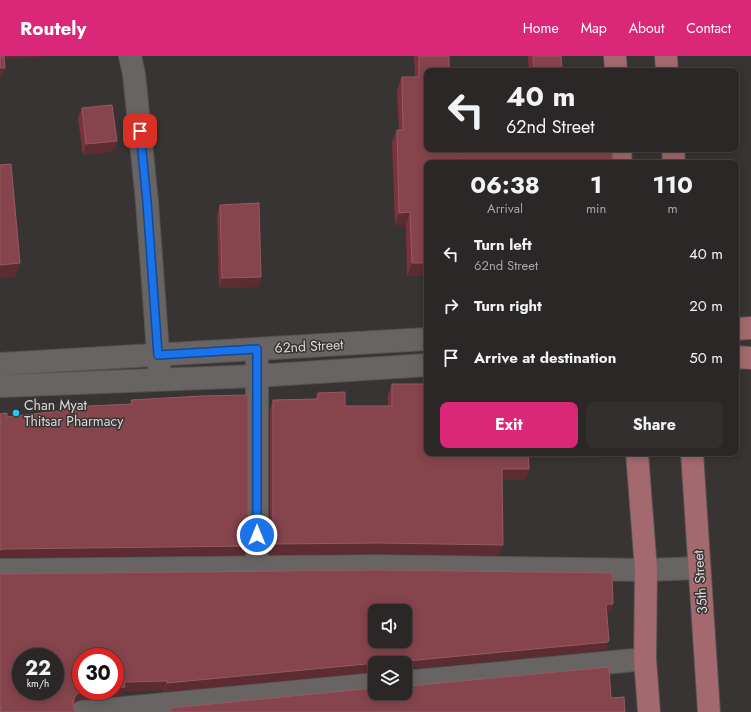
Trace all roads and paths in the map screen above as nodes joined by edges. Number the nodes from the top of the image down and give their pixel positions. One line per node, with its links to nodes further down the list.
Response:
1 (130, 56): 10 (street)
2 (615, 56): 4 (main road)
3 (666, 56): 5 (main road)
4 (616, 68)
5 (667, 68)
6 (751, 328): 7 (main road)
7 (739, 329)
8 (424, 339): 9 (street, 62nd Street)
9 (257, 349): 10 (street, 62nd Street); 15 (street)
10 (158, 355): 13 (street, 62nd Street); 16 (street)
11 (739, 358): 12 (main road)
12 (751, 358)
13 (0, 364)
14 (424, 365): 15 (street, 62nd Street)
15 (256, 376): 16 (street, 62nd Street); 20 (street)
16 (160, 379): 17 (street, 62nd Street)
17 (0, 386)
18 (637, 456): 23 (main road)
19 (692, 456): 21 (main road, 35th Street)
20 (257, 567): 22 (street); 23 (street)
21 (699, 568): 23 (street); 29 (main road, 35th Street)
22 (0, 570)
23 (646, 570): 24 (main road)
24 (645, 659): 25 (street); 28 (main road)
25 (412, 681)
26 (368, 685): 27 (street)
27 (82, 712)
28 (649, 712)
29 (709, 712)

